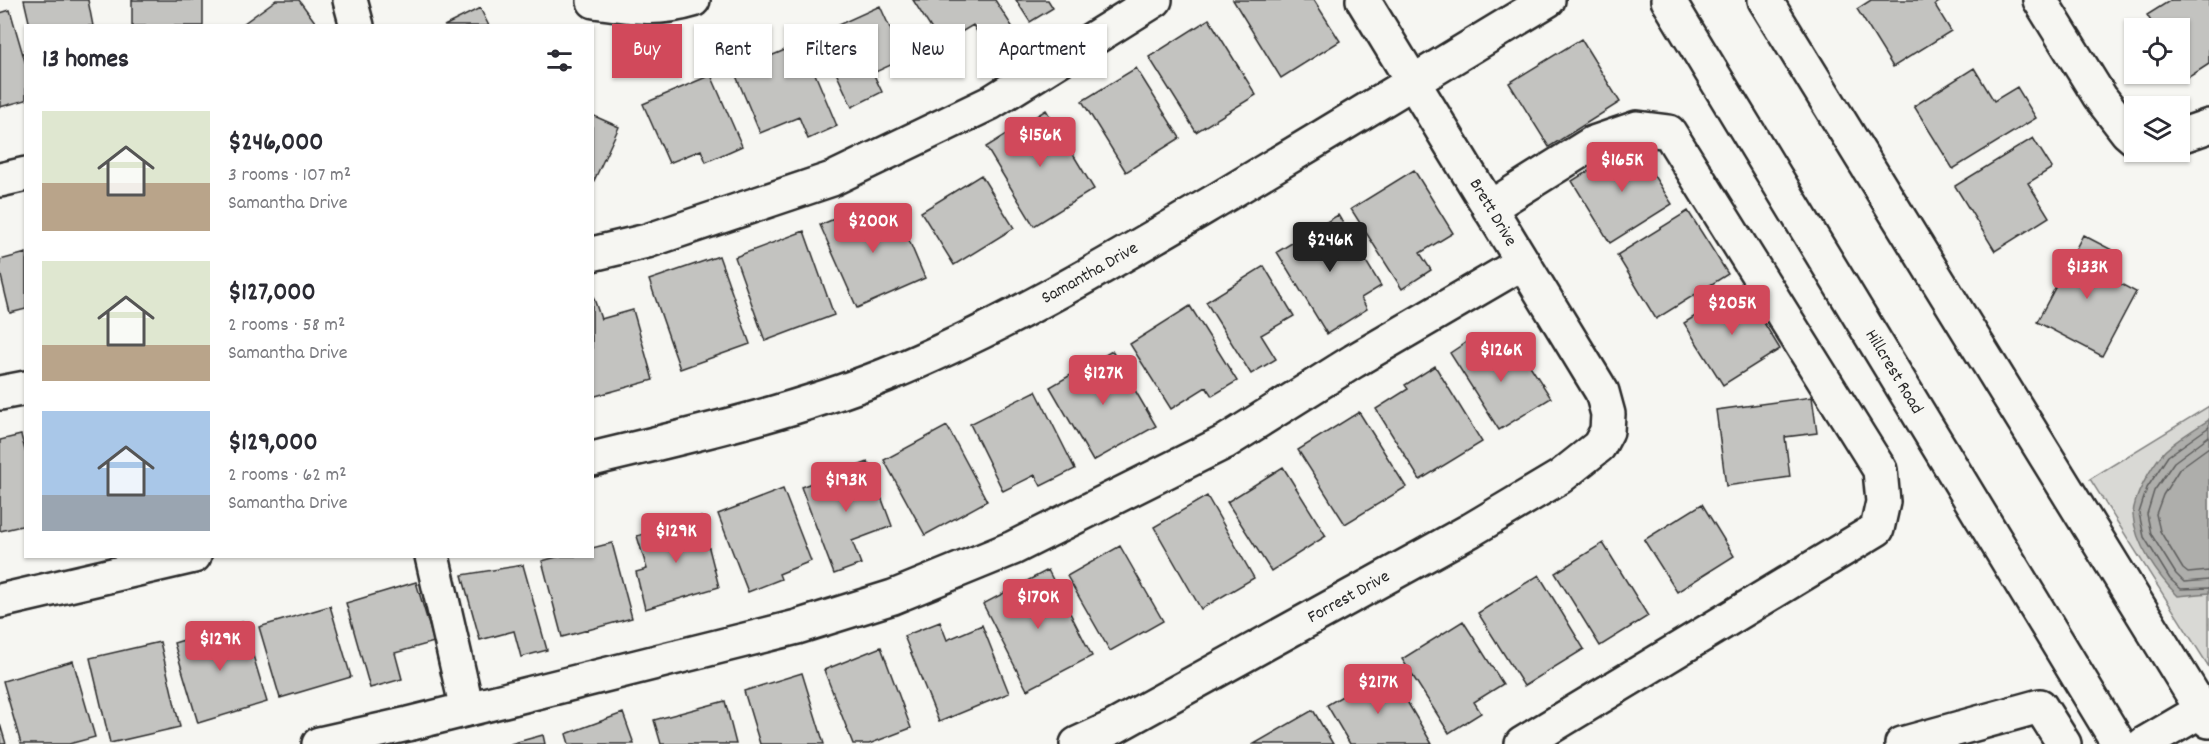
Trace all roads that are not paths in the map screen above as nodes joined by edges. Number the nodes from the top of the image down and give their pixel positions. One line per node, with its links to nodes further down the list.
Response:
1 (350, 0): 10 (street)
2 (693, 0): 9 (street)
3 (1155, 0): 18 (street)
4 (1363, 0): 11 (street, Brett Drive)
5 (1548, 0): 11 (street, Samantha Drive)
6 (1668, 0): 34 (street, Hillcrest Road)
7 (1765, 0): 28 (street)
8 (2040, 0): 13 (street)
9 (594, 1)
10 (356, 24)
11 (1413, 83): 17 (street, Brett Drive); 23 (street, Samantha Drive)
12 (2209, 126): 14 (street)
13 (2124, 128)
14 (2190, 133)
15 (24, 174): 16 (street)
16 (0, 180)
17 (1489, 208): 19 (street, Brett Drive); 31 (street)
18 (594, 254)
19 (1522, 262): 22 (street, Brett Drive); 27 (street)
20 (24, 388): 21 (street)
21 (0, 393)
22 (1608, 431): 30 (street, Forrest Drive)
23 (594, 459)
24 (185, 558): 26 (street)
25 (432, 558): 27 (street)
26 (0, 601)
27 (466, 710): 29 (street)
28 (2207, 712): 35 (street)
29 (319, 744)
30 (1077, 744)
31 (1522, 744)
32 (1902, 744): 33 (street)
33 (2064, 744)
34 (2119, 744)
35 (2144, 744)

